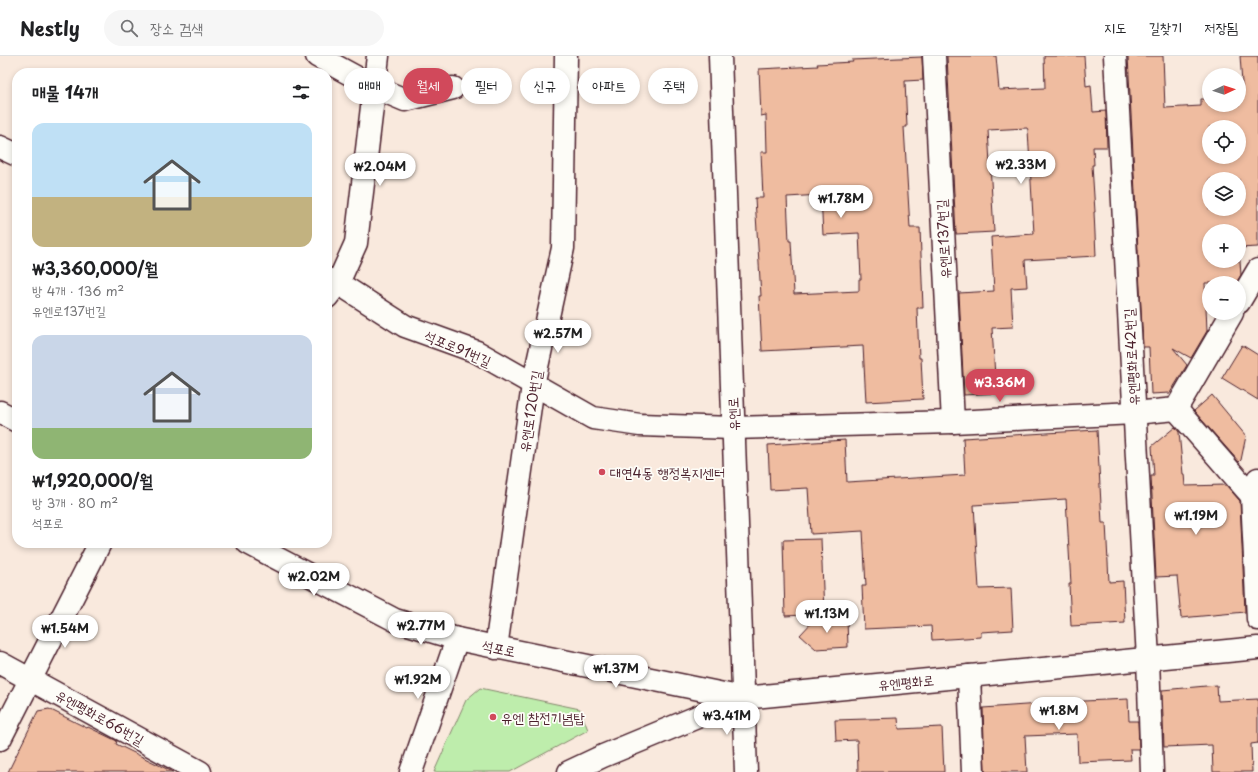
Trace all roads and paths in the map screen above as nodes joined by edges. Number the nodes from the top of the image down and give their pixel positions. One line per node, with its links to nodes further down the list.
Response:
1 (317, 56): 8 (street)
2 (378, 56): 7 (street)
3 (566, 56): 17 (street, 유엔로120번길)
4 (720, 56): 23 (street, 유엔로)
5 (934, 56): 22 (street, 유엔로137번길)
6 (1115, 56): 20 (street, 유엔평화로42번길)
7 (376, 68)
8 (344, 71)
9 (372, 104): 13 (street)
10 (0, 148): 11 (street)
11 (12, 153)
12 (1258, 270): 15 (street)
13 (332, 284)
14 (332, 287): 17 (street, 석포로91번길)
15 (1246, 290)
16 (1228, 320): 18 (street)
17 (533, 385): 23 (street, 석포로91번길); 29 (street, 유엔로120번길)
18 (1176, 409): 20 (street); 24 (street)
19 (0, 412): 21 (street)
20 (1134, 413): 22 (street); 31 (street, 유엔평화로42번길)
21 (12, 418)
22 (953, 422): 23 (street)
23 (733, 428): 35 (street, 유엔로)
24 (1255, 487): 27 (street)
25 (97, 548): 34 (street)
26 (258, 548): 28 (street, 석포로)
27 (1258, 619)
28 (457, 640): 29 (street, 석포로); 38 (street)
29 (496, 648): 35 (street, 석포로)
30 (1258, 648): 31 (street, 유엔평화로)
31 (1148, 659): 33 (street, 유엔평화로); 42 (street, 유엔평화로42번길)
32 (0, 664): 34 (street, 유엔평화로66번길)
33 (969, 676): 35 (street, 유엔평화로); 41 (street)
34 (31, 680): 36 (street); 37 (street, 유엔평화로66번길)
35 (743, 698): 39 (street, 유엔평화로); 40 (street, 유엔로)
36 (0, 739)
37 (200, 772)
38 (412, 772)
39 (569, 772)
40 (746, 772)
41 (973, 772)
42 (1152, 772)

